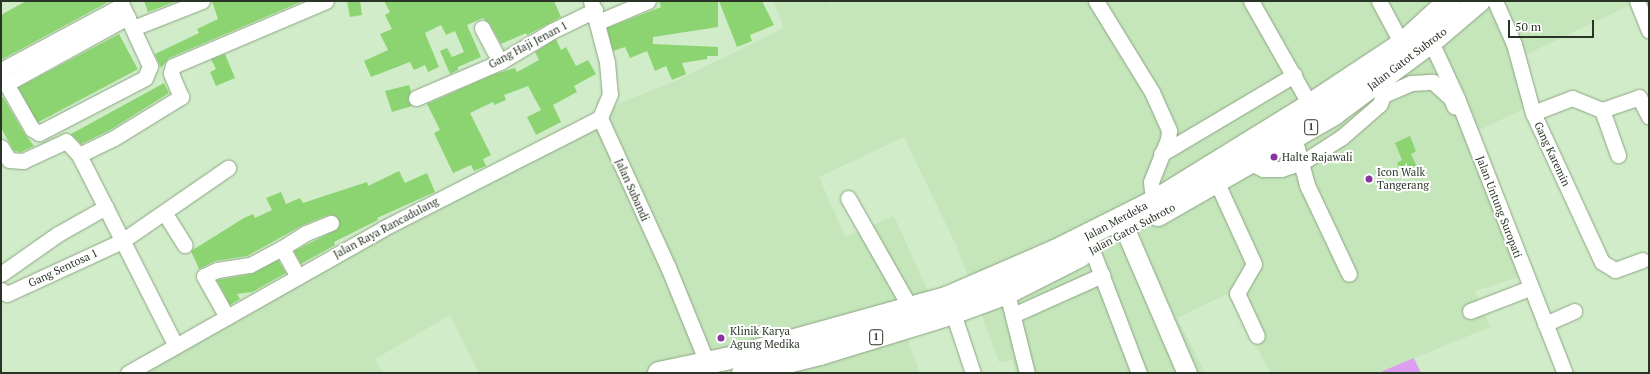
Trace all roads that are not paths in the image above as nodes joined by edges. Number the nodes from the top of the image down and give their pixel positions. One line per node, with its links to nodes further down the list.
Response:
1 (202, 1): 12 (street)
2 (648, 1): 11 (street, Gang Haji Jenan 1)
3 (1096, 1): 29 (street)
4 (1251, 1): 18 (street)
5 (1380, 1): 16 (street)
6 (1449, 1): 16 (highway, Jalan Merdeka / 1)
7 (1479, 1): 15 (highway, Jalan Gatot Subroto / 1)
8 (1495, 1): 24 (street, Gang Karemin)
9 (1637, 1): 14 (street)
10 (320, 2): 30 (street)
11 (595, 11): 17 (street, Gang Haji Jenan 1); 26 (street)
12 (126, 13): 19 (street); 19 (street)
13 (482, 28): 17 (street)
14 (1649, 31)
15 (1431, 42): 20 (highway, Jalan Gatot Subroto / 1); 53 (street, Jalan Untung Suropati)
16 (1402, 44): 22 (highway, Jalan Merdeka / 1)
17 (500, 62): 21 (street, Gang Haji Jenan 1)
18 (1294, 75): 22 (street); 29 (street)
19 (3, 76)
20 (1382, 87): 27 (highway, Jalan Gatot Subroto / 1); 32 (street); 41 (street)
21 (416, 98)
22 (1310, 105): 37 (highway, Jalan Merdeka / 1)
23 (1602, 110): 24 (street); 25 (street); 31 (street)
24 (1533, 113): 47 (street, Gang Karemin)
25 (1649, 117)
26 (600, 118): 51 (street, Jalan Raya Rancadulang); 64 (street, Jalan Subandi)
27 (1294, 137): 32 (street); 33 (highway, Jalan Gatot Subroto / 1)
28 (1, 147): 30 (street)
29 (1161, 154): 37 (street)
30 (78, 155): 38 (street)
31 (1618, 155)
32 (1303, 162): 33 (street); 49 (street)
33 (1251, 163): 35 (highway, Jalan Gatot Subroto / 1)
34 (228, 168): 39 (street, Gang Sentosa 1)
35 (1217, 183): 42 (highway, Jalan Gatot Subroto / 1); 62 (street)
36 (848, 198): 55 (street)
37 (1153, 202): 42 (highway, Jalan Merdeka / 1)
38 (106, 207): 43 (street); 48 (street)
39 (164, 212): 43 (street, Gang Sentosa 1); 44 (street)
40 (331, 223): 45 (street)
41 (1498, 223)
42 (1124, 225): 46 (highway, Jalan Gatot Subroto / 1); 52 (highway, Jalan Merdeka / 1); 71 (main road, Jalan Merdeka)
43 (122, 241): 54 (street, Gang Sentosa 1); 63 (street)
44 (185, 245)
45 (282, 248): 51 (street); 60 (street)
46 (1092, 250): 50 (street); 52 (highway, Jalan Gatot Subroto / 1)
47 (1642, 260)
48 (1, 274)
49 (1349, 274)
50 (1102, 275): 59 (street); 70 (street)
51 (298, 277): 60 (street, Jalan Raya Rancadulang)
52 (1004, 284): 55 (highway, Jalan Merdeka / 1); 58 (highway, Jalan Gatot Subroto / 1); 59 (street)
53 (1530, 288): 56 (street); 61 (street, Jalan Untung Suropati)
54 (3, 292)
55 (910, 307): 64 (highway, Jalan Merdeka / 1)
56 (1470, 311)
57 (1574, 311): 61 (street)
58 (953, 313): 67 (highway, Jalan Gatot Subroto / 1); 68 (street)
59 (1013, 314): 69 (street)
60 (227, 317): 63 (street, Jalan Raya Rancadulang)
61 (1545, 324): 72 (street, Jalan Untung Suropati)
62 (1257, 336)
63 (176, 346): 65 (street, Jalan Raya Rancadulang)
64 (713, 367): 66 (highway, 1)
65 (128, 373)
66 (659, 373)
67 (743, 373)
68 (973, 373)
69 (1027, 373)
70 (1140, 373)
71 (1186, 373)
72 (1565, 373)

